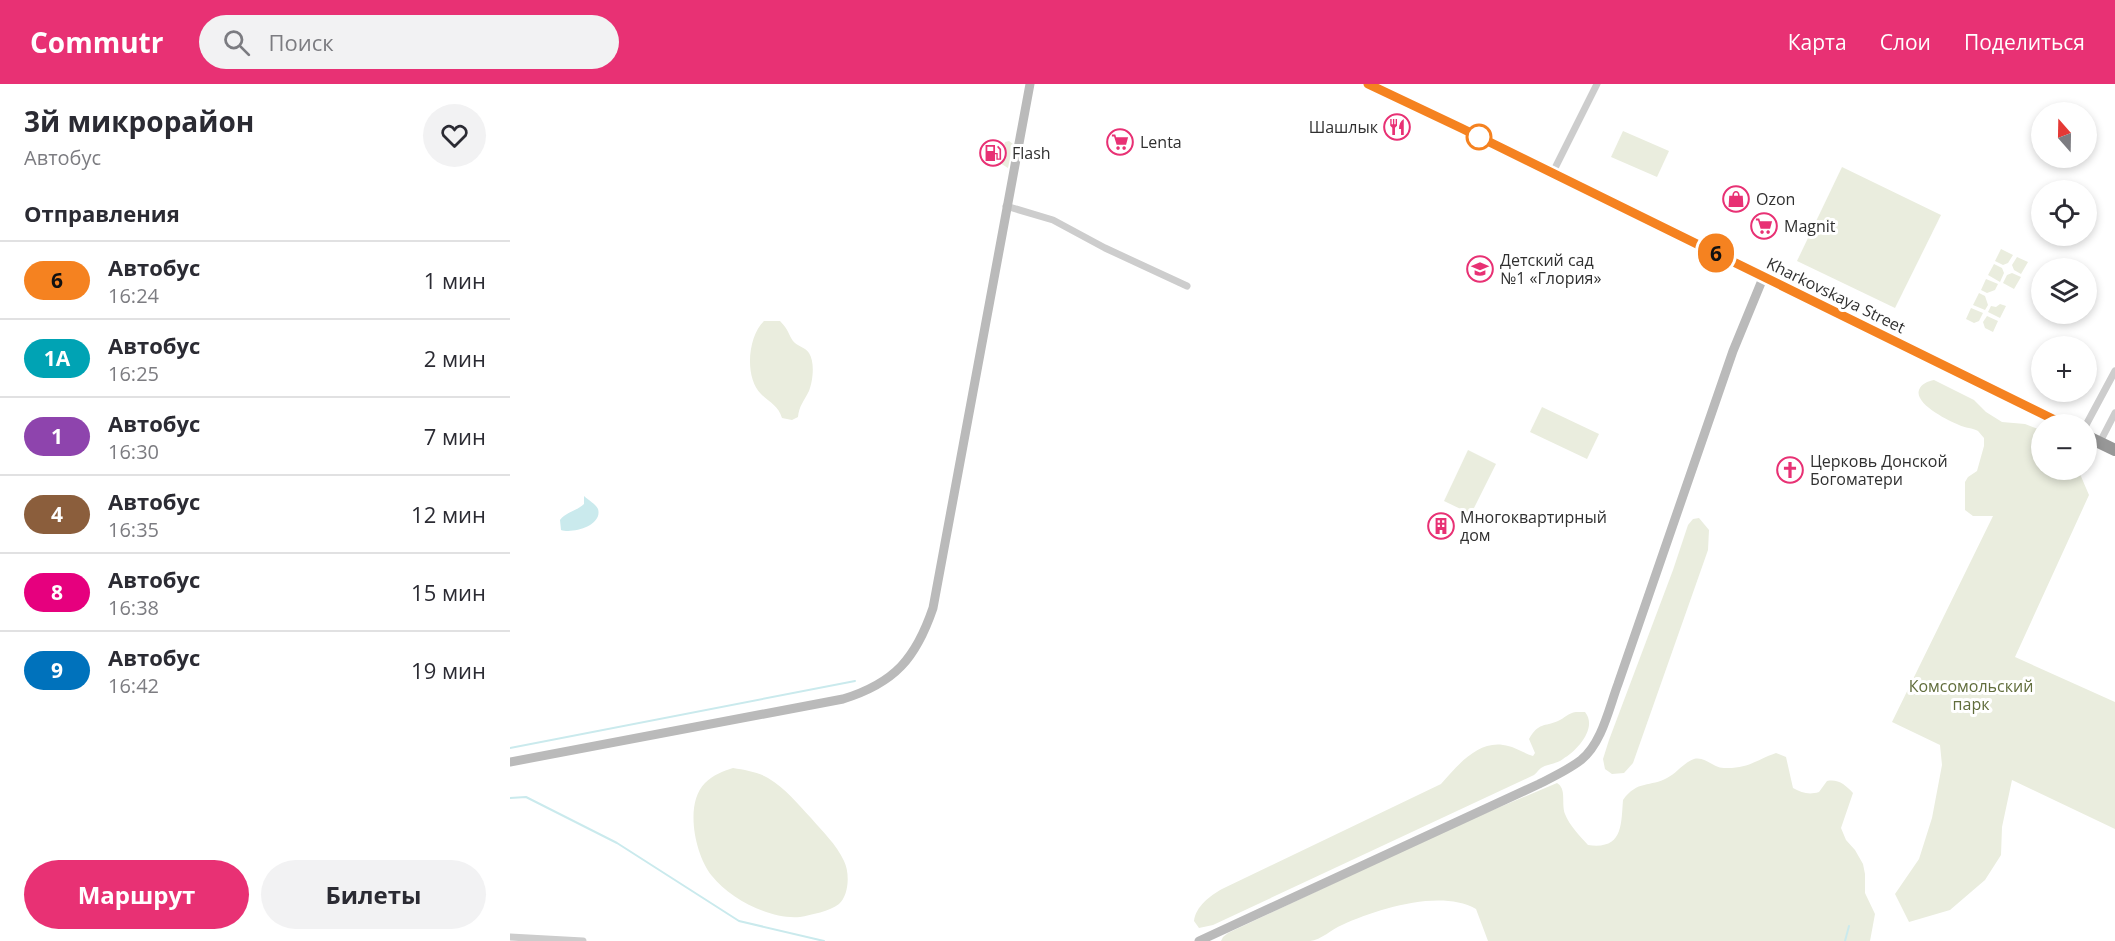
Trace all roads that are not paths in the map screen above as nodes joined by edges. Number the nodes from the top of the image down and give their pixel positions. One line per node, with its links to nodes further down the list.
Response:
1 (1030, 84): 5 (main road)
2 (1368, 84): 4 (highway, Kharkovskaya Street)
3 (1597, 84): 4 (street)
4 (1552, 174): 6 (highway, Kharkovskaya Street)
5 (1006, 206): 7 (street); 15 (main road)
6 (1763, 278): 10 (highway, Kharkovskaya Street); 18 (main road)
7 (1187, 286)
8 (2115, 371): 11 (street)
9 (2115, 413): 13 (street)
10 (2042, 414)
11 (2092, 414)
12 (2097, 441): 13 (highway)
13 (2100, 442): 14 (highway)
14 (2115, 450)
15 (510, 762)
16 (510, 937): 17 (street)
17 (583, 941)
18 (1199, 941)

